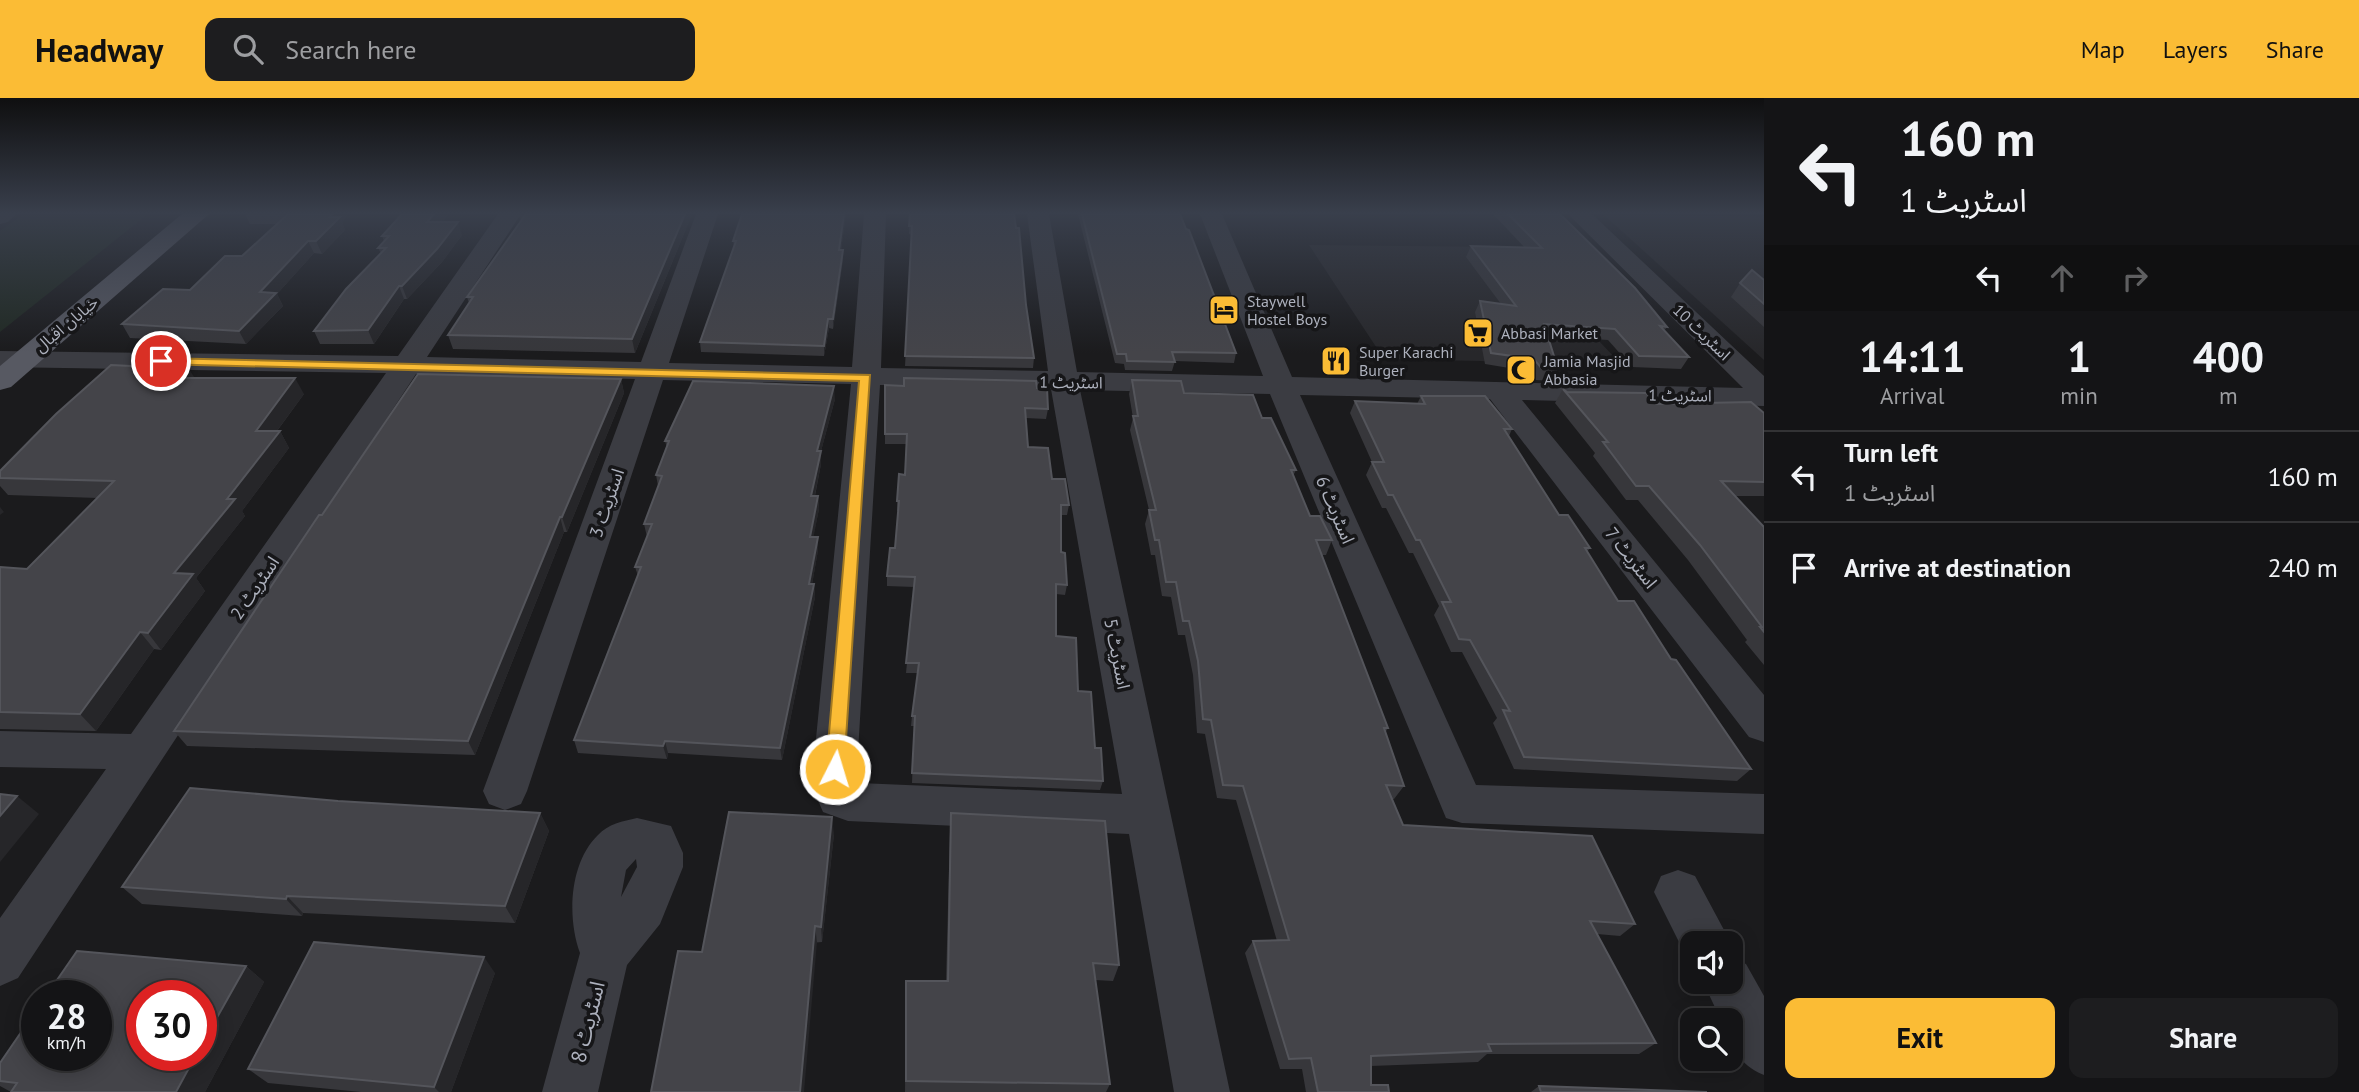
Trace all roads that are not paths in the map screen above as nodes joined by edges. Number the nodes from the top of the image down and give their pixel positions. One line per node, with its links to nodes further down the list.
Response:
1 (114, 260): 9 (main road, خیابان اقبال)
2 (135, 260): 9 (main road, خیابان اقبال)
3 (478, 260): 10 (street, اسٹریٹ 2)
4 (691, 260): 11 (street, اسٹریٹ 3)
5 (872, 260): 12 (street)
6 (1045, 260): 14 (street, اسٹریٹ 5)
7 (1230, 260): 15 (street, اسٹریٹ 6)
8 (1627, 260): 17 (street, اسٹریٹ 10)
9 (8, 356): 10 (street, اسٹریٹ 1); 13 (main road, خیابان اقبال)
10 (406, 365): 11 (street, اسٹریٹ 1); 20 (street, اسٹریٹ 2)
11 (653, 371): 12 (street, اسٹریٹ 1); 21 (street, اسٹریٹ 3)
12 (866, 378): 14 (street, اسٹریٹ 1); 23 (street)
13 (0, 381)
14 (1064, 382): 15 (street, اسٹریٹ 1); 23 (street, اسٹریٹ 5)
15 (1281, 385): 16 (street, اسٹریٹ 1); 22 (street, اسٹریٹ 6)
16 (1499, 391): 17 (street, اسٹریٹ 1); 18 (street, اسٹریٹ 7)
17 (1764, 394)
18 (1764, 725)
19 (0, 749): 20 (street)
20 (144, 752): 27 (street, اسٹریٹ 2)
21 (506, 791)
22 (1764, 814)
23 (1148, 815): 31 (street, اسٹریٹ 5)
24 (1678, 892): 25 (street)
25 (1699, 931)
26 (605, 953): 30 (street, اسٹریٹ 8)
27 (0, 961)
28 (1734, 994): 29 (street)
29 (1764, 1048)
30 (570, 1092)
31 (1202, 1092)

